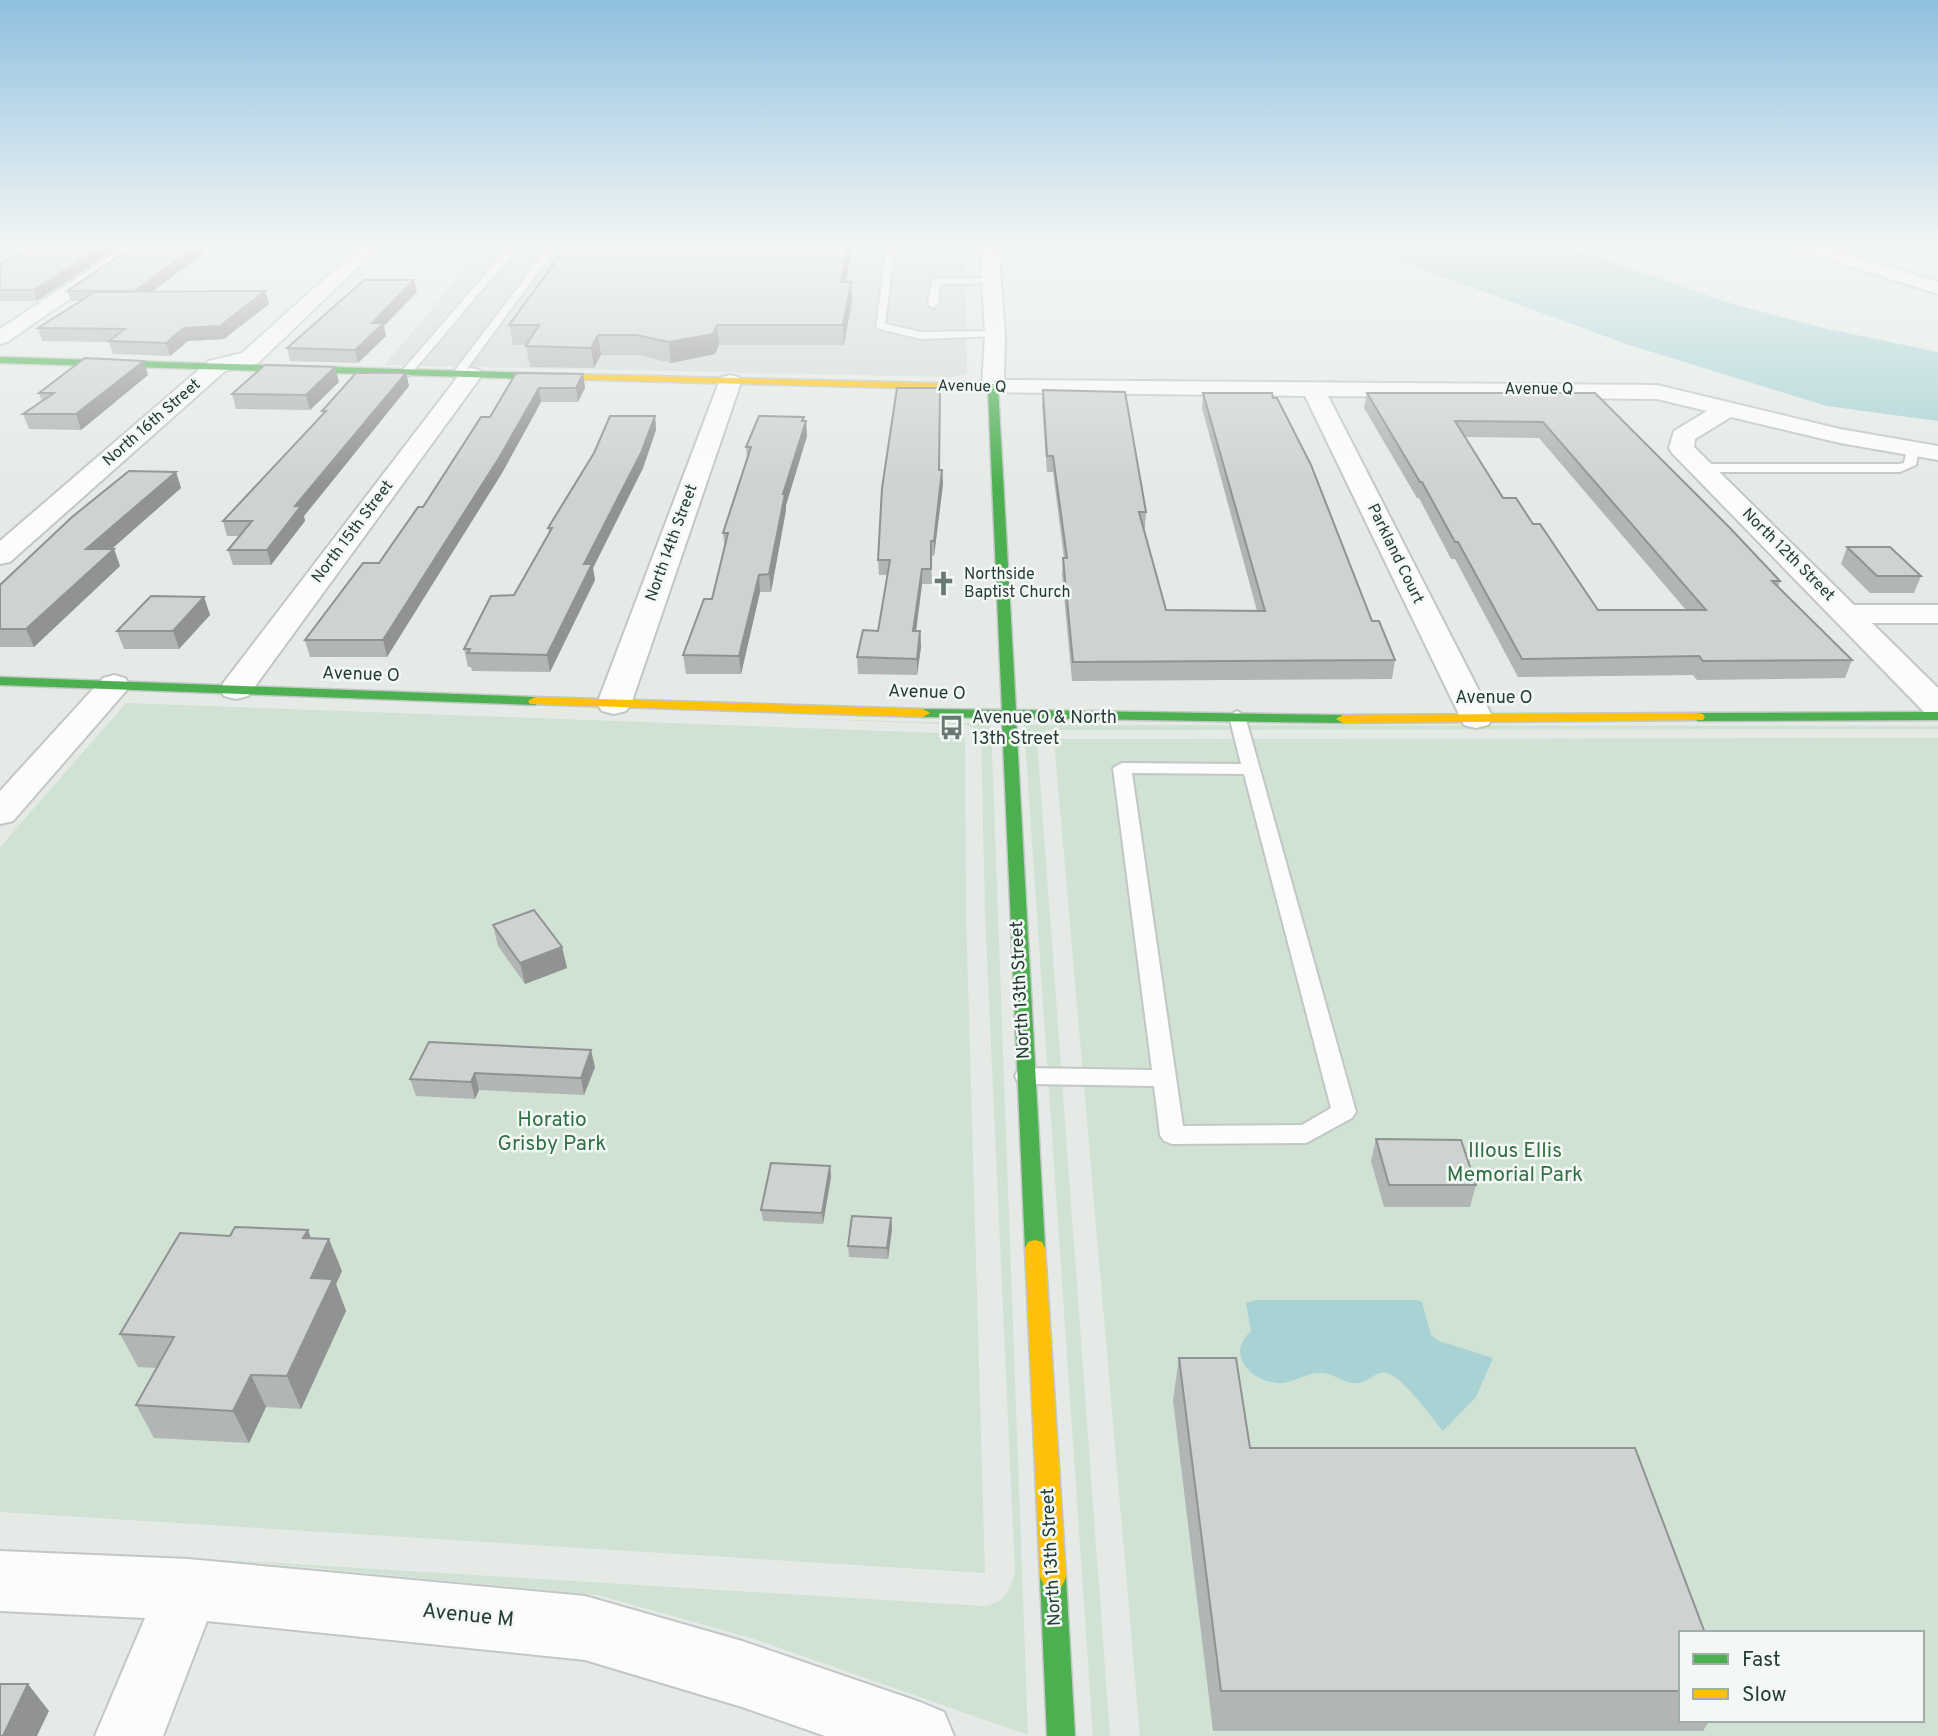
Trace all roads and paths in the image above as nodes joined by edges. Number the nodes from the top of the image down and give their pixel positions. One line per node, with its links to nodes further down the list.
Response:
1 (18, 326): 8 (street)
2 (285, 326): 10 (street, North 16th Street)
3 (446, 326): 11 (lane)
4 (498, 326): 12 (lane)
5 (880, 326): 7 (lane)
6 (995, 326): 7 (street, North 13th Street)
7 (995, 334): 14 (street, North 13th Street)
8 (0, 338)
9 (0, 360): 10 (street, Avenue Q)
10 (217, 366): 11 (street, Avenue Q); 20 (street, North 16th Street)
11 (405, 374): 12 (street, Avenue Q)
12 (464, 375): 13 (street, Avenue Q); 25 (street, North 15th Street)
13 (730, 382): 14 (street, Avenue Q); 26 (street, North 14th Street)
14 (993, 387): 15 (street, Avenue Q); 28 (street, North 13th Street)
15 (1313, 390): 16 (street, Avenue Q); 31 (street, Parkland Court)
16 (1725, 410): 17 (street, Avenue Q); 19 (street, North 12th Street)
17 (1913, 449): 18 (street, Avenue Q); 19 (lane)
18 (1938, 453)
19 (1701, 468): 21 (street, North 12th Street)
20 (0, 556)
21 (1847, 614): 22 (street); 27 (street, North 12th Street)
22 (1938, 614)
23 (0, 681): 24 (street, Avenue O)
24 (114, 685): 25 (street, Avenue O); 33 (street)
25 (236, 689): 26 (street, Avenue O)
26 (614, 704): 28 (street, Avenue O)
27 (1938, 707)
28 (1007, 715): 29 (street, Avenue O); 34 (street, North 13th Street)
29 (1237, 716): 31 (street, Avenue O); 32 (lane)
30 (1938, 716): 31 (street, Avenue O)
31 (1476, 718)
32 (1251, 769): 35 (lane); 35 (lane)
33 (0, 813)
34 (1026, 1076): 35 (lane); 40 (street, North 13th Street)
35 (1165, 1078)
36 (0, 1581): 37 (street, Avenue M)
37 (188, 1589): 38 (street); 39 (street, Avenue M)
38 (130, 1736)
39 (920, 1736)
40 (1061, 1736)

